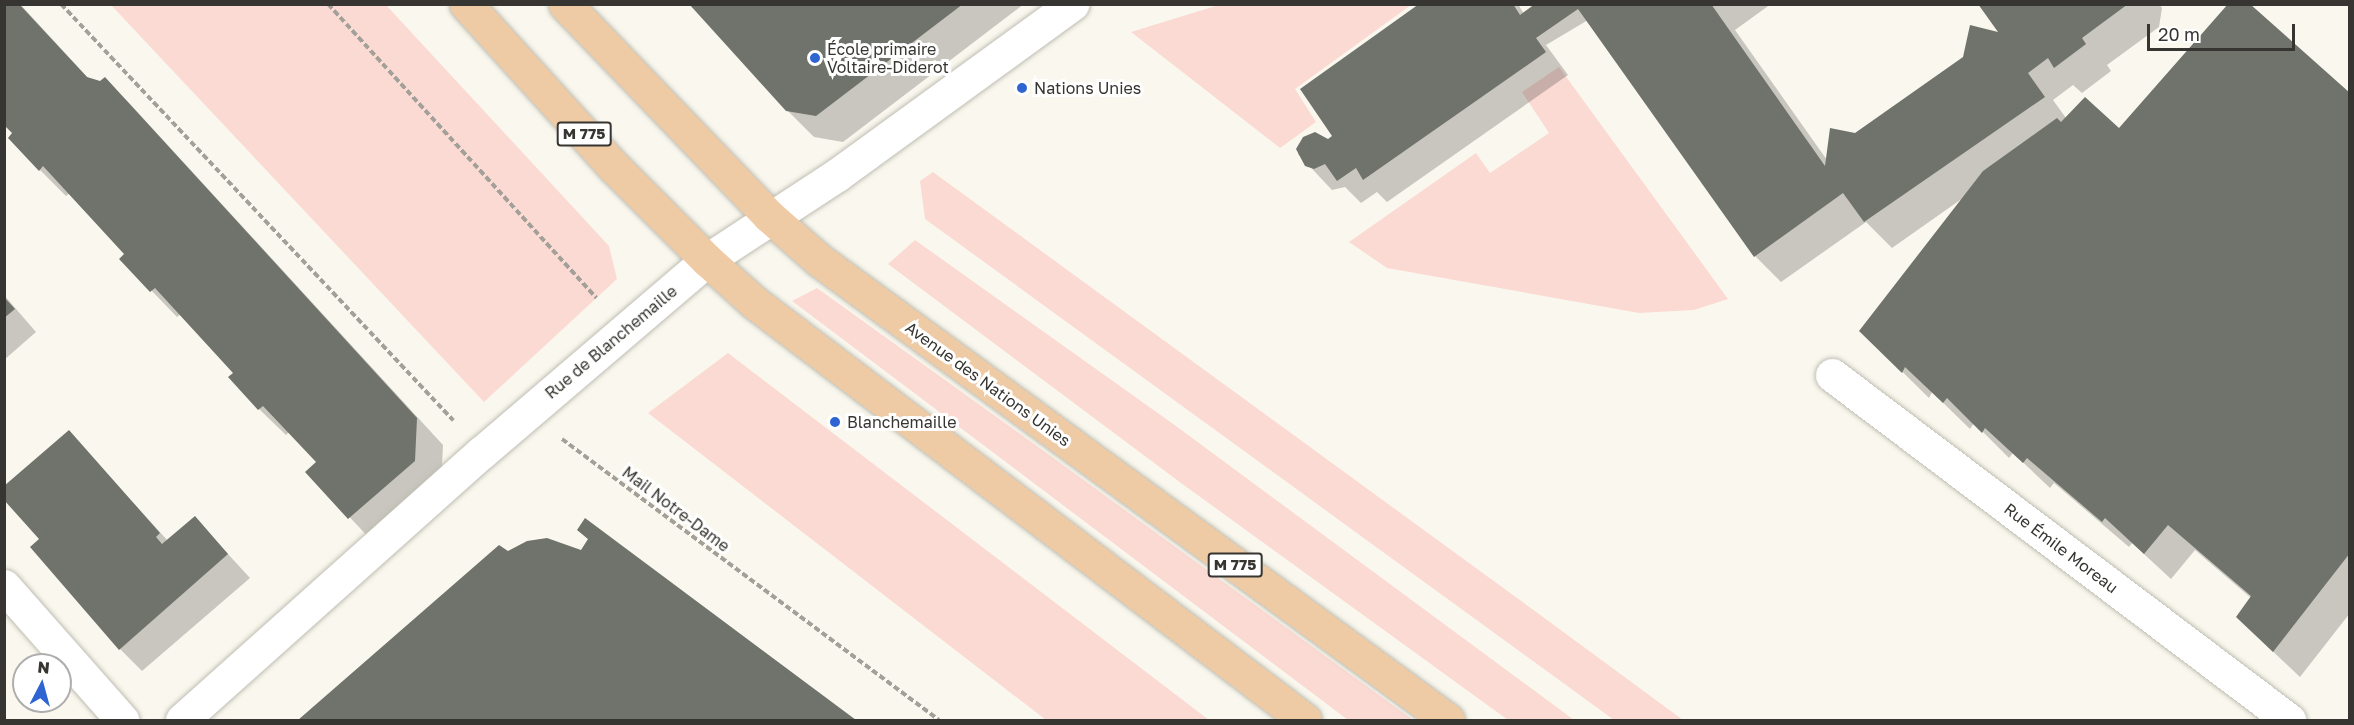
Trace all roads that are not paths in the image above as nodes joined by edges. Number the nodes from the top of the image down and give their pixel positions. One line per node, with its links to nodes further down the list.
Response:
1 (466, 4): 5 (main road, M 775)
2 (565, 4): 4 (main road, Avenue des Nations Unies / M 775)
3 (1072, 4): 4 (street, Rue de Blanchemaille)
4 (769, 216): 5 (street, Rue de Blanchemaille); 11 (main road, Avenue des Nations Unies / M 775)
5 (707, 260): 9 (street, Rue de Blanchemaille); 10 (main road, M 775)
6 (1832, 375): 12 (street, Rue Émile Moreau)
7 (4, 586): 8 (street)
8 (122, 720)
9 (182, 720)
10 (1305, 720)
11 (1448, 720)
12 (2289, 720)

